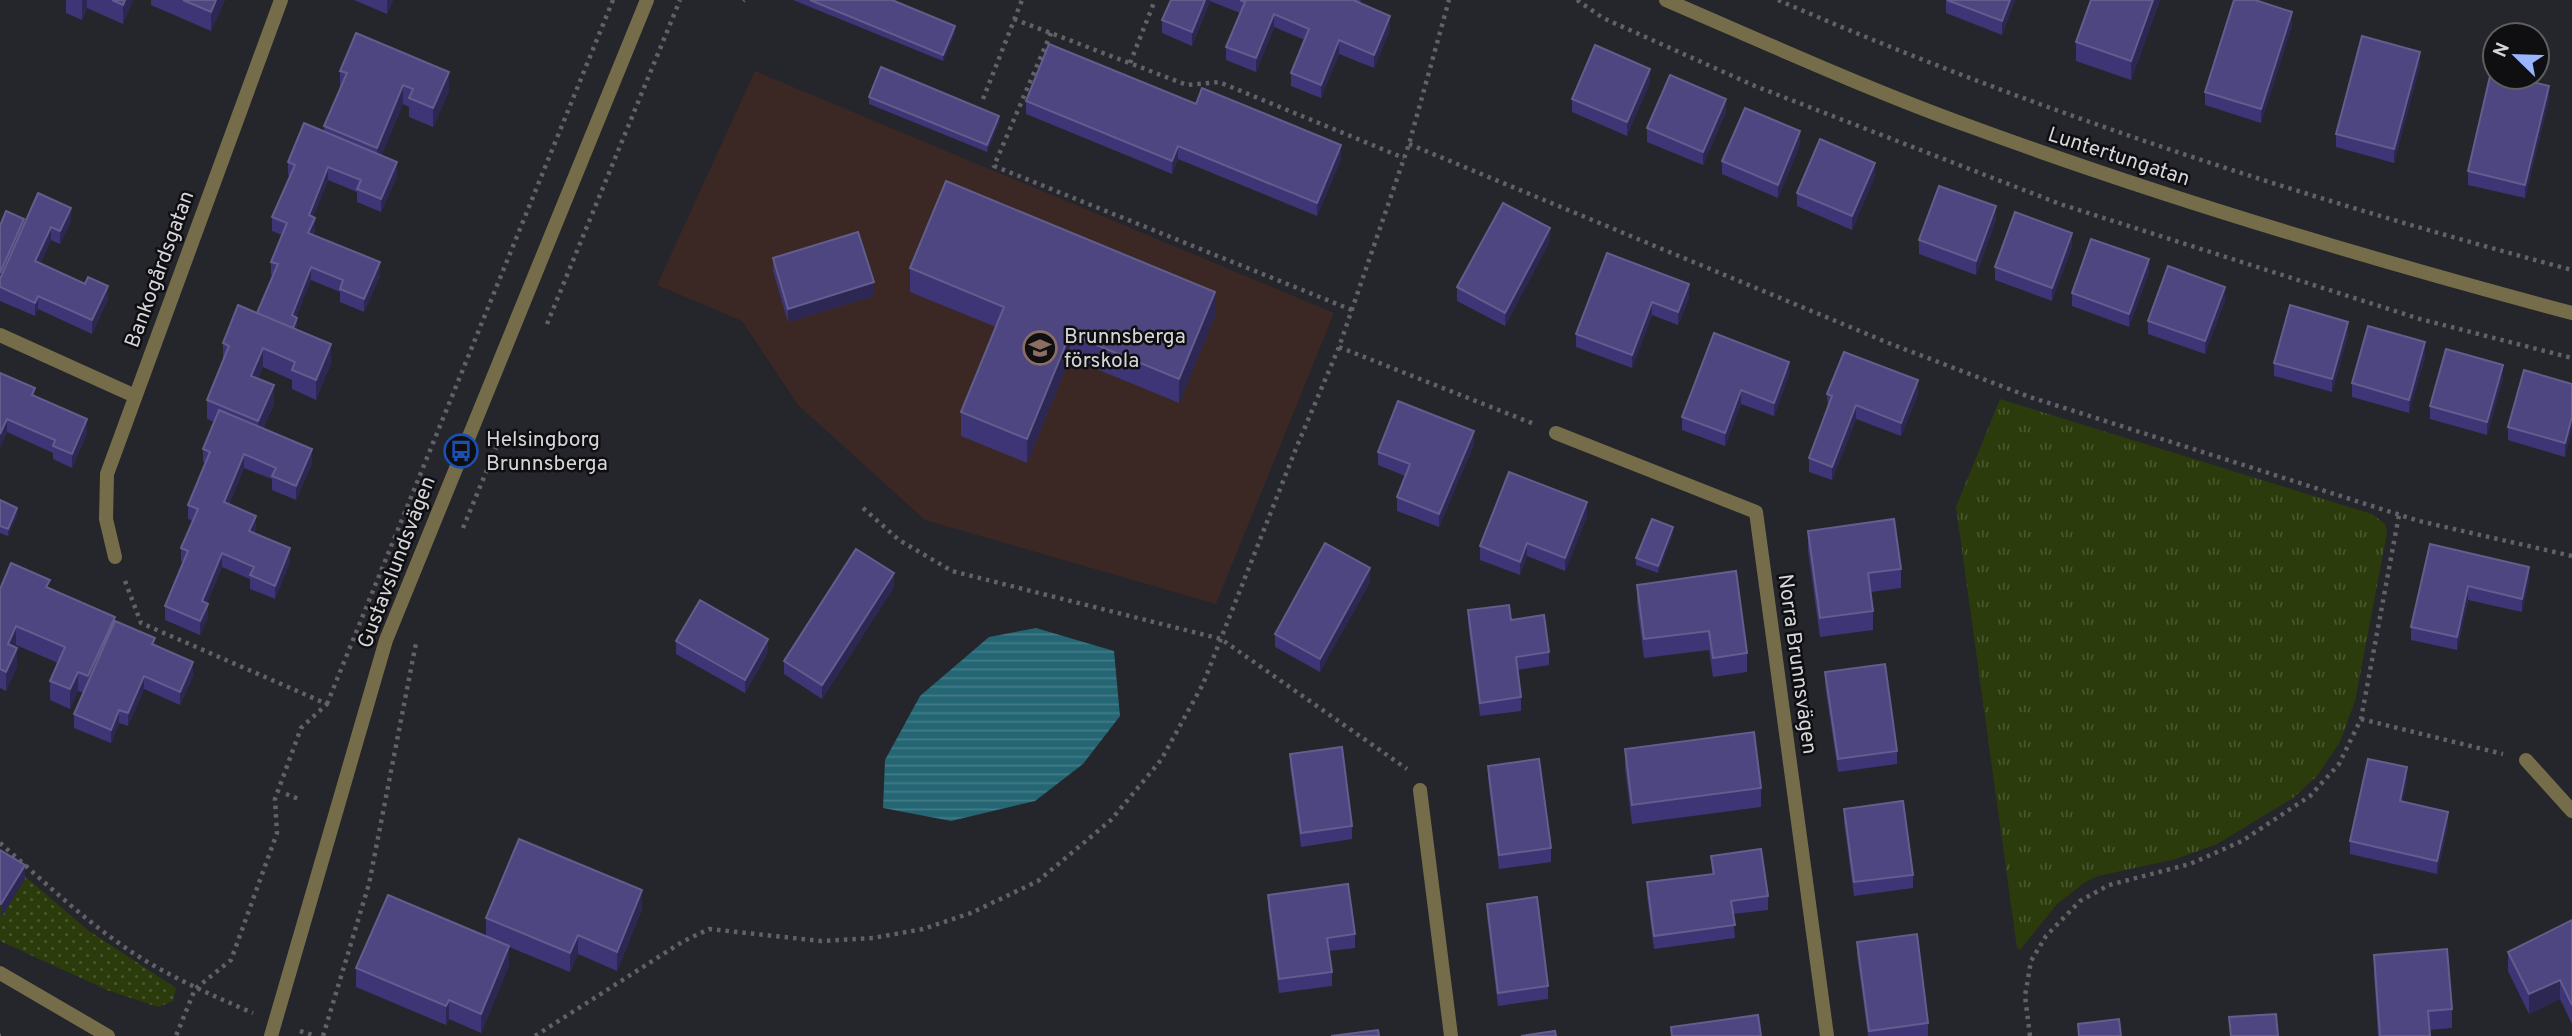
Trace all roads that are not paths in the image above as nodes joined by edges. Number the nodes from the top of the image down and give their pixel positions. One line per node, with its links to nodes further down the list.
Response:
1 (281, 0): 6 (street, Bankogårdsgatan)
2 (647, 0): 14 (street, Gustavslundsvägen)
3 (1666, 0): 4 (street, Luntertungatan)
4 (2572, 313)
5 (0, 335): 6 (street)
6 (135, 396): 8 (street, Bankogårdsgatan)
7 (1556, 433): 16 (street, Norra Brunnsvägen)
8 (115, 557)
9 (2526, 760): 11 (street)
10 (1420, 790): 15 (street)
11 (2572, 811)
12 (0, 973): 13 (street)
13 (108, 1036)
14 (271, 1036)
15 (1451, 1036)
16 (1827, 1036)

